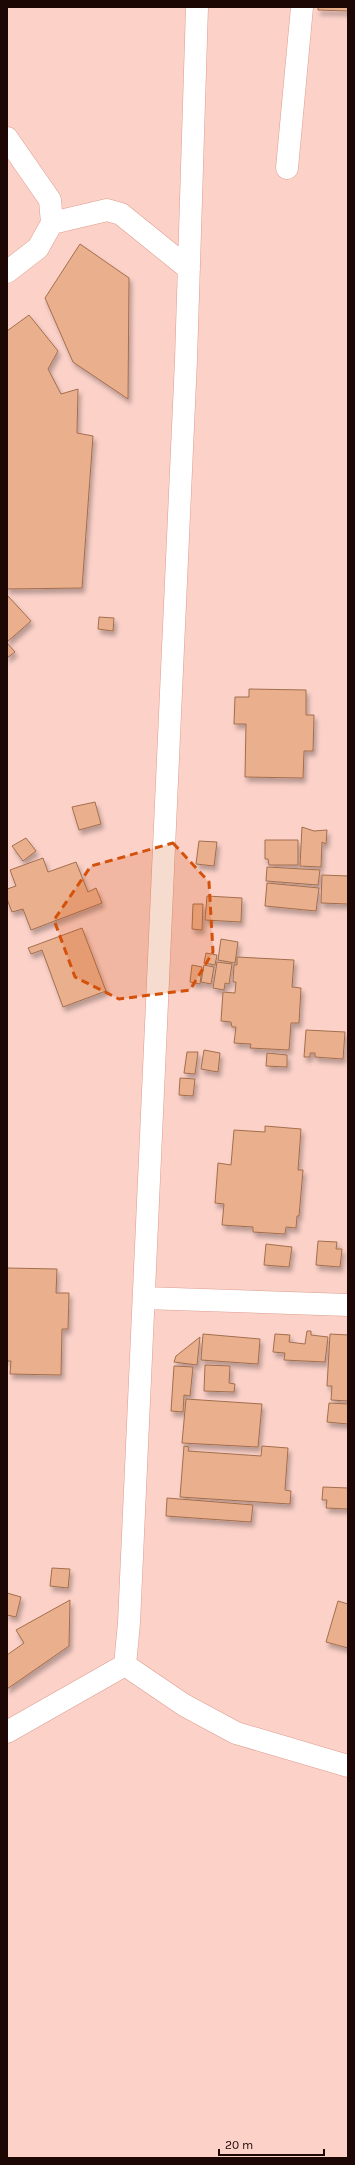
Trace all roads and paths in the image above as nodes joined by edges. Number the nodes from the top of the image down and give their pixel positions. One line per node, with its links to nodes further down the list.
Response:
1 (197, 7): 6 (street)
2 (302, 7): 4 (street)
3 (7, 138): 5 (street)
4 (287, 168)
5 (52, 223): 6 (street); 7 (street)
6 (189, 269): 8 (street)
7 (7, 272)
8 (144, 1298): 9 (street); 10 (street)
9 (348, 1305)
10 (125, 1665): 11 (street); 12 (street)
11 (7, 1732)
12 (348, 1766)

